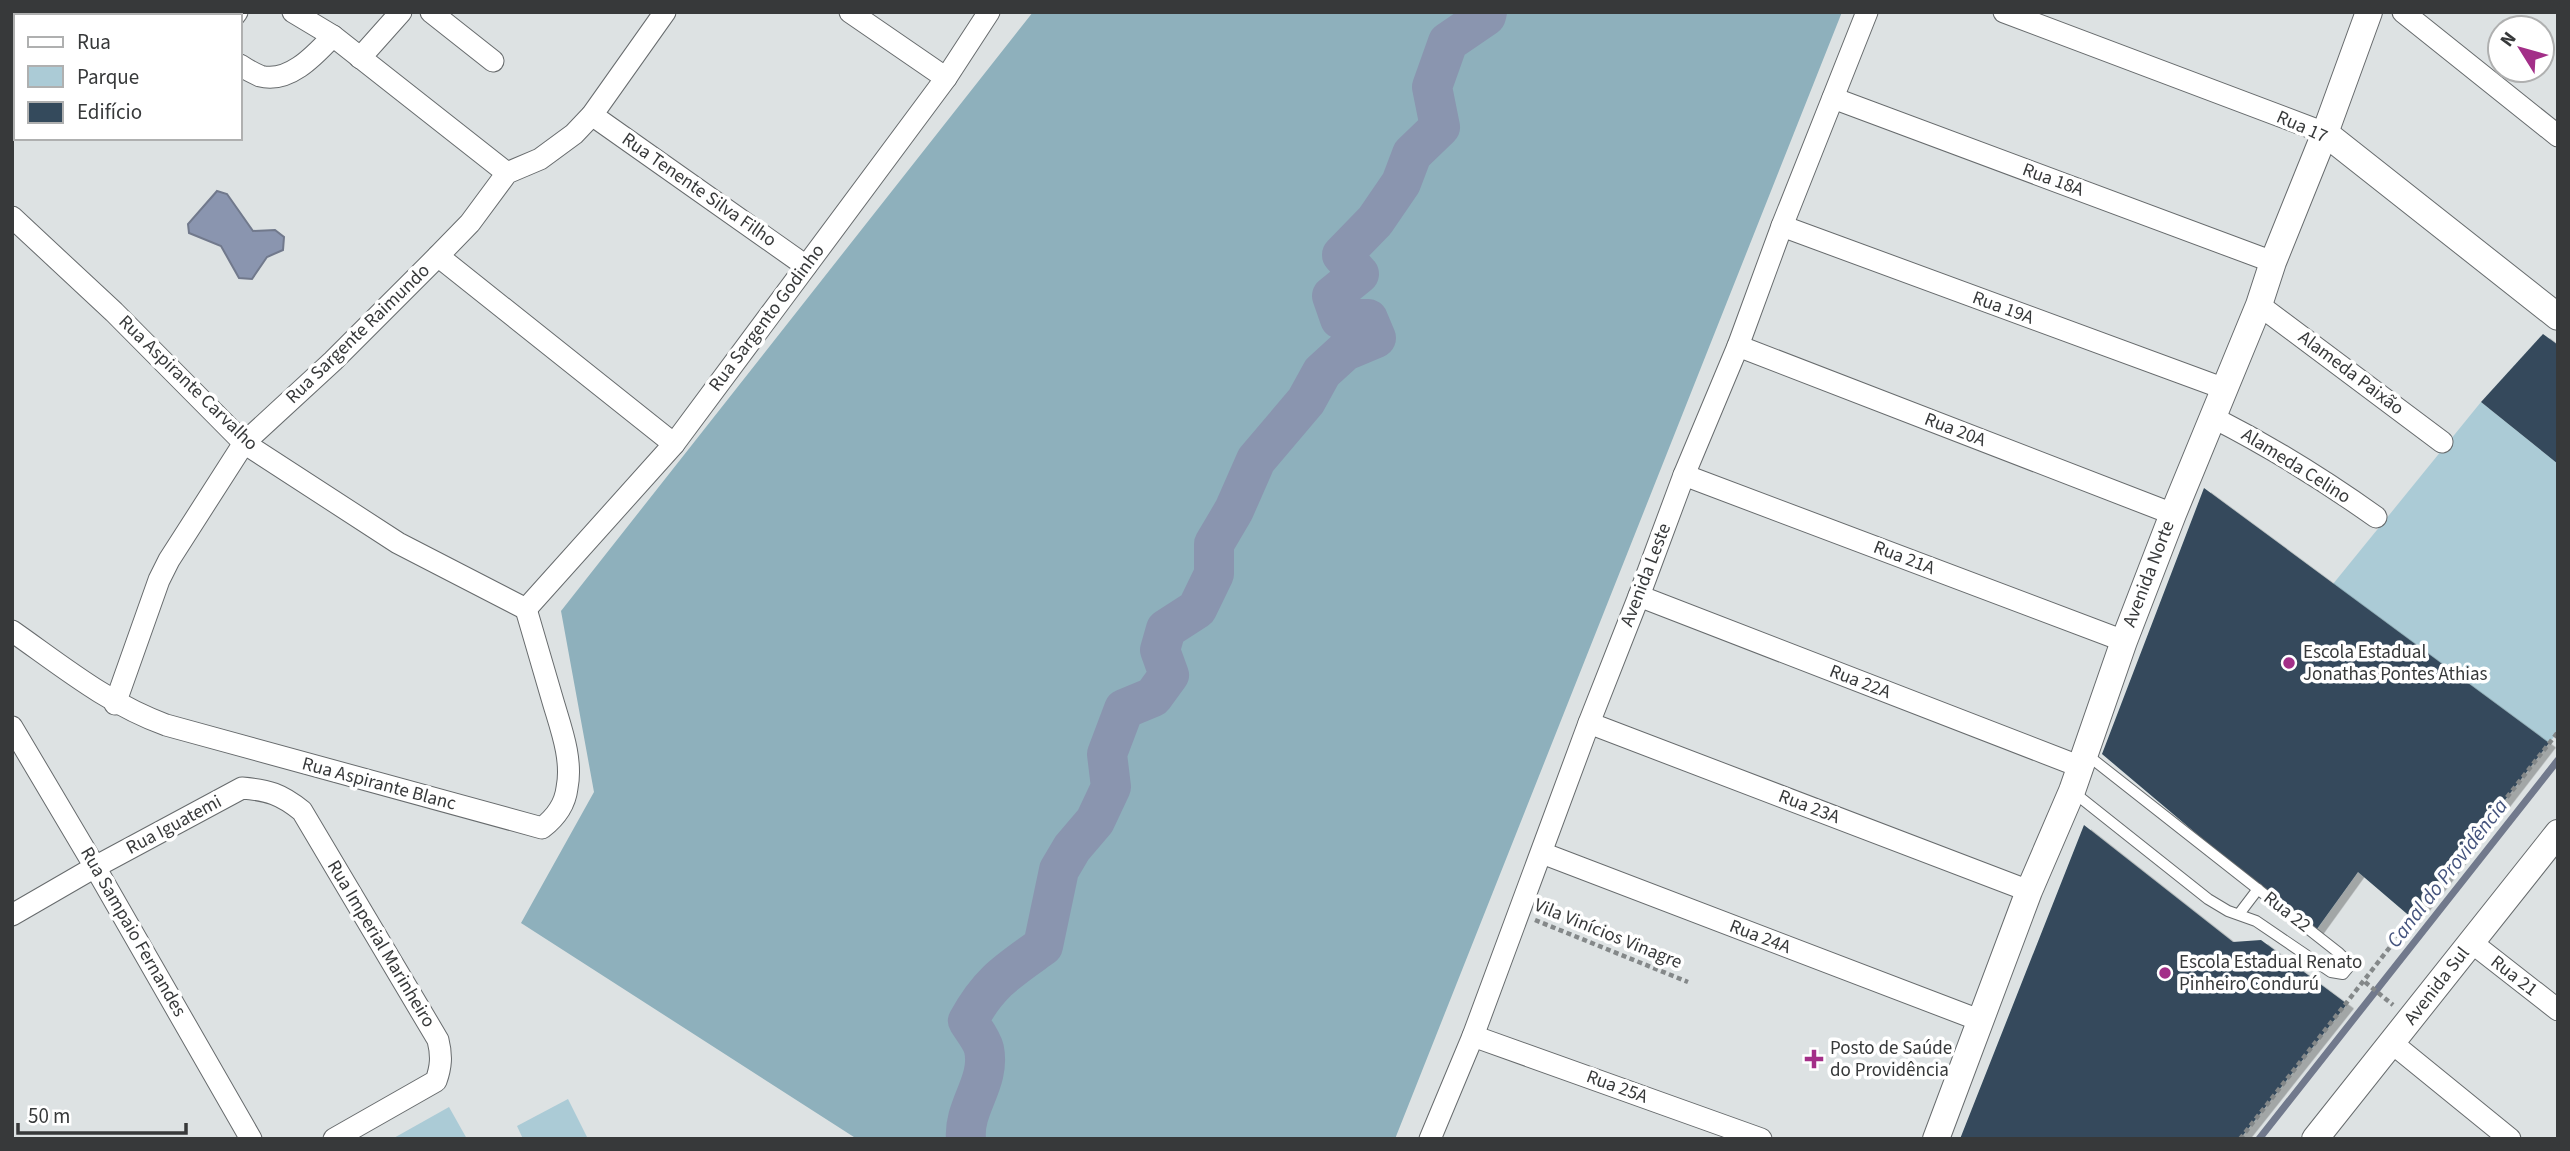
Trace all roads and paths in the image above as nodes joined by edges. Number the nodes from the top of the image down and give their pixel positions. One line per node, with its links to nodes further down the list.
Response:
1 (293, 12): 11 (street)
2 (401, 12): 12 (street)
3 (431, 12): 13 (street)
4 (665, 12): 17 (street, Rua Sargente Raimundo)
5 (850, 12): 15 (street)
6 (989, 12): 15 (street, Rua Sargento Godinho)
7 (1867, 12): 16 (street, Avenida Leste)
8 (2004, 12): 18 (street, Rua 17)
9 (2369, 12): 18 (street, Avenida Norte)
10 (2403, 12): 19 (street)
11 (332, 36): 12 (street); 14 (street)
12 (360, 58): 20 (street)
13 (493, 61)
14 (242, 66)
15 (946, 78): 25 (street, Rua Sargento Godinho)
16 (1833, 98): 22 (street, Avenida Leste); 24 (street, Rua 18A)
17 (592, 115): 20 (street, Rua Sargente Raimundo); 25 (street, Rua Tenente Silva Filho)
18 (2325, 133): 24 (street, Avenida Norte); 27 (street, Rua 17)
19 (2558, 136)
20 (508, 173): 23 (street, Rua Sargente Raimundo)
21 (12, 217): 32 (street, Rua Aspirante Carvalho)
22 (1782, 226): 28 (street, Avenida Leste); 29 (street, Rua 19A)
23 (438, 256): 32 (street, Rua Sargente Raimundo); 33 (street)
24 (2273, 262): 26 (street, Avenida Norte)
25 (806, 265): 33 (street, Rua Sargento Godinho)
26 (2259, 305): 29 (street, Avenida Norte); 31 (street, Alameda Paixão)
27 (2558, 317)
28 (1738, 346): 34 (street, Avenida Leste); 35 (street, Rua 20A)
29 (2225, 390): 30 (street, Avenida Norte)
30 (2214, 418): 35 (street, Avenida Norte); 36 (street, Alameda Celino)
31 (2442, 442)
32 (244, 443): 38 (street, Rua Aspirante Carvalho); 41 (street, Rua Sargente Raimundo)
33 (674, 444): 38 (street, Rua Sargento Godinho)
34 (1684, 475): 37 (street, Avenida Leste); 40 (street, Rua 21A)
35 (2173, 514): 40 (street, Avenida Norte)
36 (2376, 517)
37 (1639, 596): 42 (street, Avenida Leste); 45 (street, Rua 22A)
38 (526, 610): 41 (street, Rua Aspirante Blanc)
39 (12, 631): 41 (street, Rua Aspirante Blanc)
40 (2124, 641): 45 (street, Avenida Norte)
41 (115, 704)
42 (1588, 723): 48 (street, Avenida Leste); 51 (street, Rua 23A)
43 (12, 727): 49 (street, Rua Sampaio Fernandes)
44 (2558, 732): 68 (path)
45 (2080, 771): 50 (lane, Rua 22); 51 (street, Avenida Norte); 53 (lane, Rua 22)
46 (302, 811): 49 (street, Rua Iguatemi); 64 (street, Rua Imperial Marinheiro)
47 (2558, 834): 55 (street, Avenida Sul)
48 (1542, 853): 52 (street, Avenida Leste); 60 (street, Rua 24A)
49 (96, 867): 54 (street, Rua Iguatemi); 63 (street, Rua Sampaio Fernandes)
50 (2258, 889): 53 (lane); 53 (lane, Rua 22)
51 (2029, 891): 60 (street, Avenida Norte)
52 (1518, 913): 56 (path, Vila Vinícios Vinagre); 61 (street, Avenida Leste)
53 (2239, 914)
54 (12, 915)
55 (2471, 942): 59 (street, Rua 21); 62 (street, Avenida Sul)
56 (1688, 982)
57 (2375, 990): 58 (path)
58 (2392, 1004)
59 (2558, 1010)
60 (1979, 1020): 67 (street, Avenida Norte)
61 (1473, 1036): 65 (street, Avenida Leste); 66 (street, Rua 25A)
62 (2392, 1043): 69 (street, Avenida Sul); 70 (street)
63 (251, 1139)
64 (334, 1139)
65 (1430, 1139)
66 (1761, 1139)
67 (1936, 1139)
68 (2240, 1139)
69 (2315, 1139)
70 (2510, 1139)

